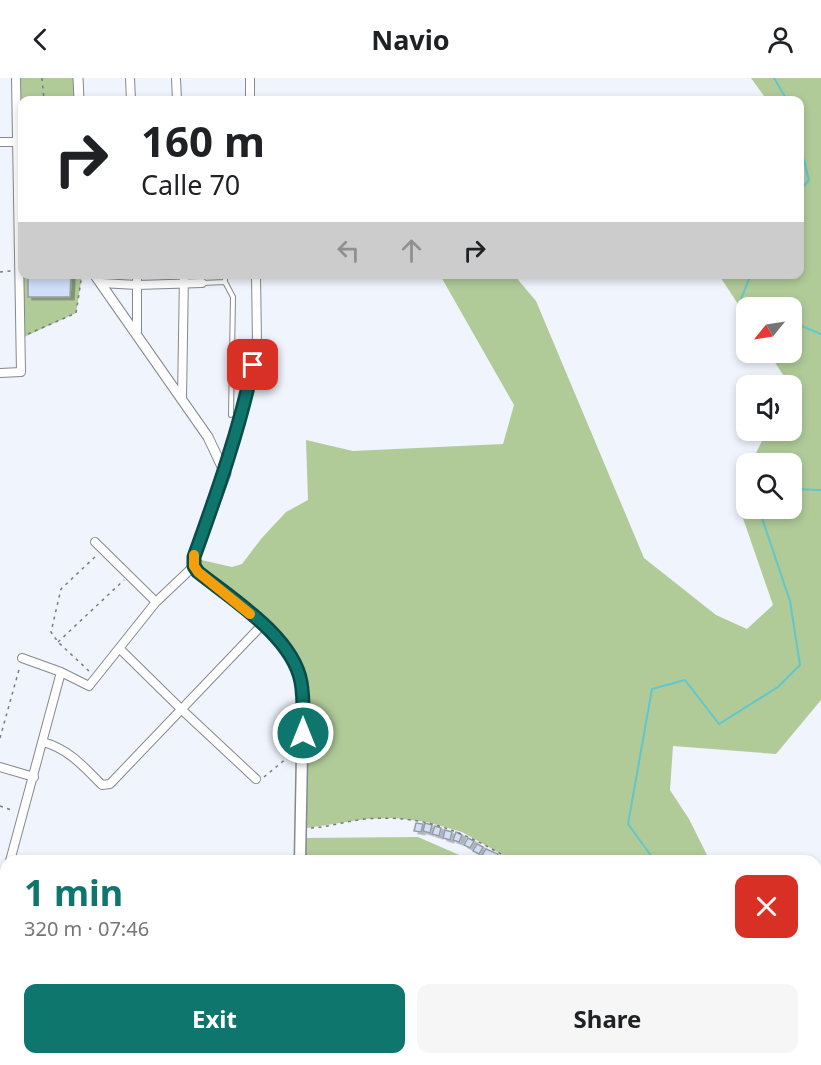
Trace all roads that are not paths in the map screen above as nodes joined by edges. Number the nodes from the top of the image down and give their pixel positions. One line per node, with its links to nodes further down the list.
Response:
1 (16, 78): 11 (street)
2 (78, 78): 6 (street)
3 (130, 78): 7 (street)
4 (176, 78): 8 (street)
5 (250, 78): 9 (street)
6 (79, 96)
7 (131, 96)
8 (177, 96)
9 (250, 96)
10 (0, 142): 11 (street)
11 (17, 142): 12 (street)
12 (18, 181)
13 (20, 279): 24 (street)
14 (98, 279): 19 (street)
15 (137, 279): 21 (street)
16 (184, 279): 22 (street)
17 (256, 279): 27 (street)
18 (225, 282): 20 (lane); 26 (lane)
19 (101, 283): 21 (street); 23 (street)
20 (202, 283): 22 (street)
21 (137, 285): 22 (street); 23 (street)
22 (184, 285): 25 (street)
23 (137, 335): 25 (street)
24 (0, 372)
25 (182, 399): 27 (street)
26 (231, 415)
27 (225, 473): 29 (main road)
28 (95, 542): 30 (street)
29 (194, 566): 30 (street); 31 (main road)
30 (156, 602): 32 (street)
31 (263, 624): 35 (street); 41 (main road)
32 (120, 649): 34 (street); 35 (street)
33 (22, 658): 34 (street)
34 (61, 672): 36 (street)
35 (181, 709): 36 (street); 39 (street)
36 (43, 742): 38 (street)
37 (0, 766): 38 (street)
38 (34, 777): 40 (street)
39 (256, 779)
40 (12, 855)
41 (300, 855)

